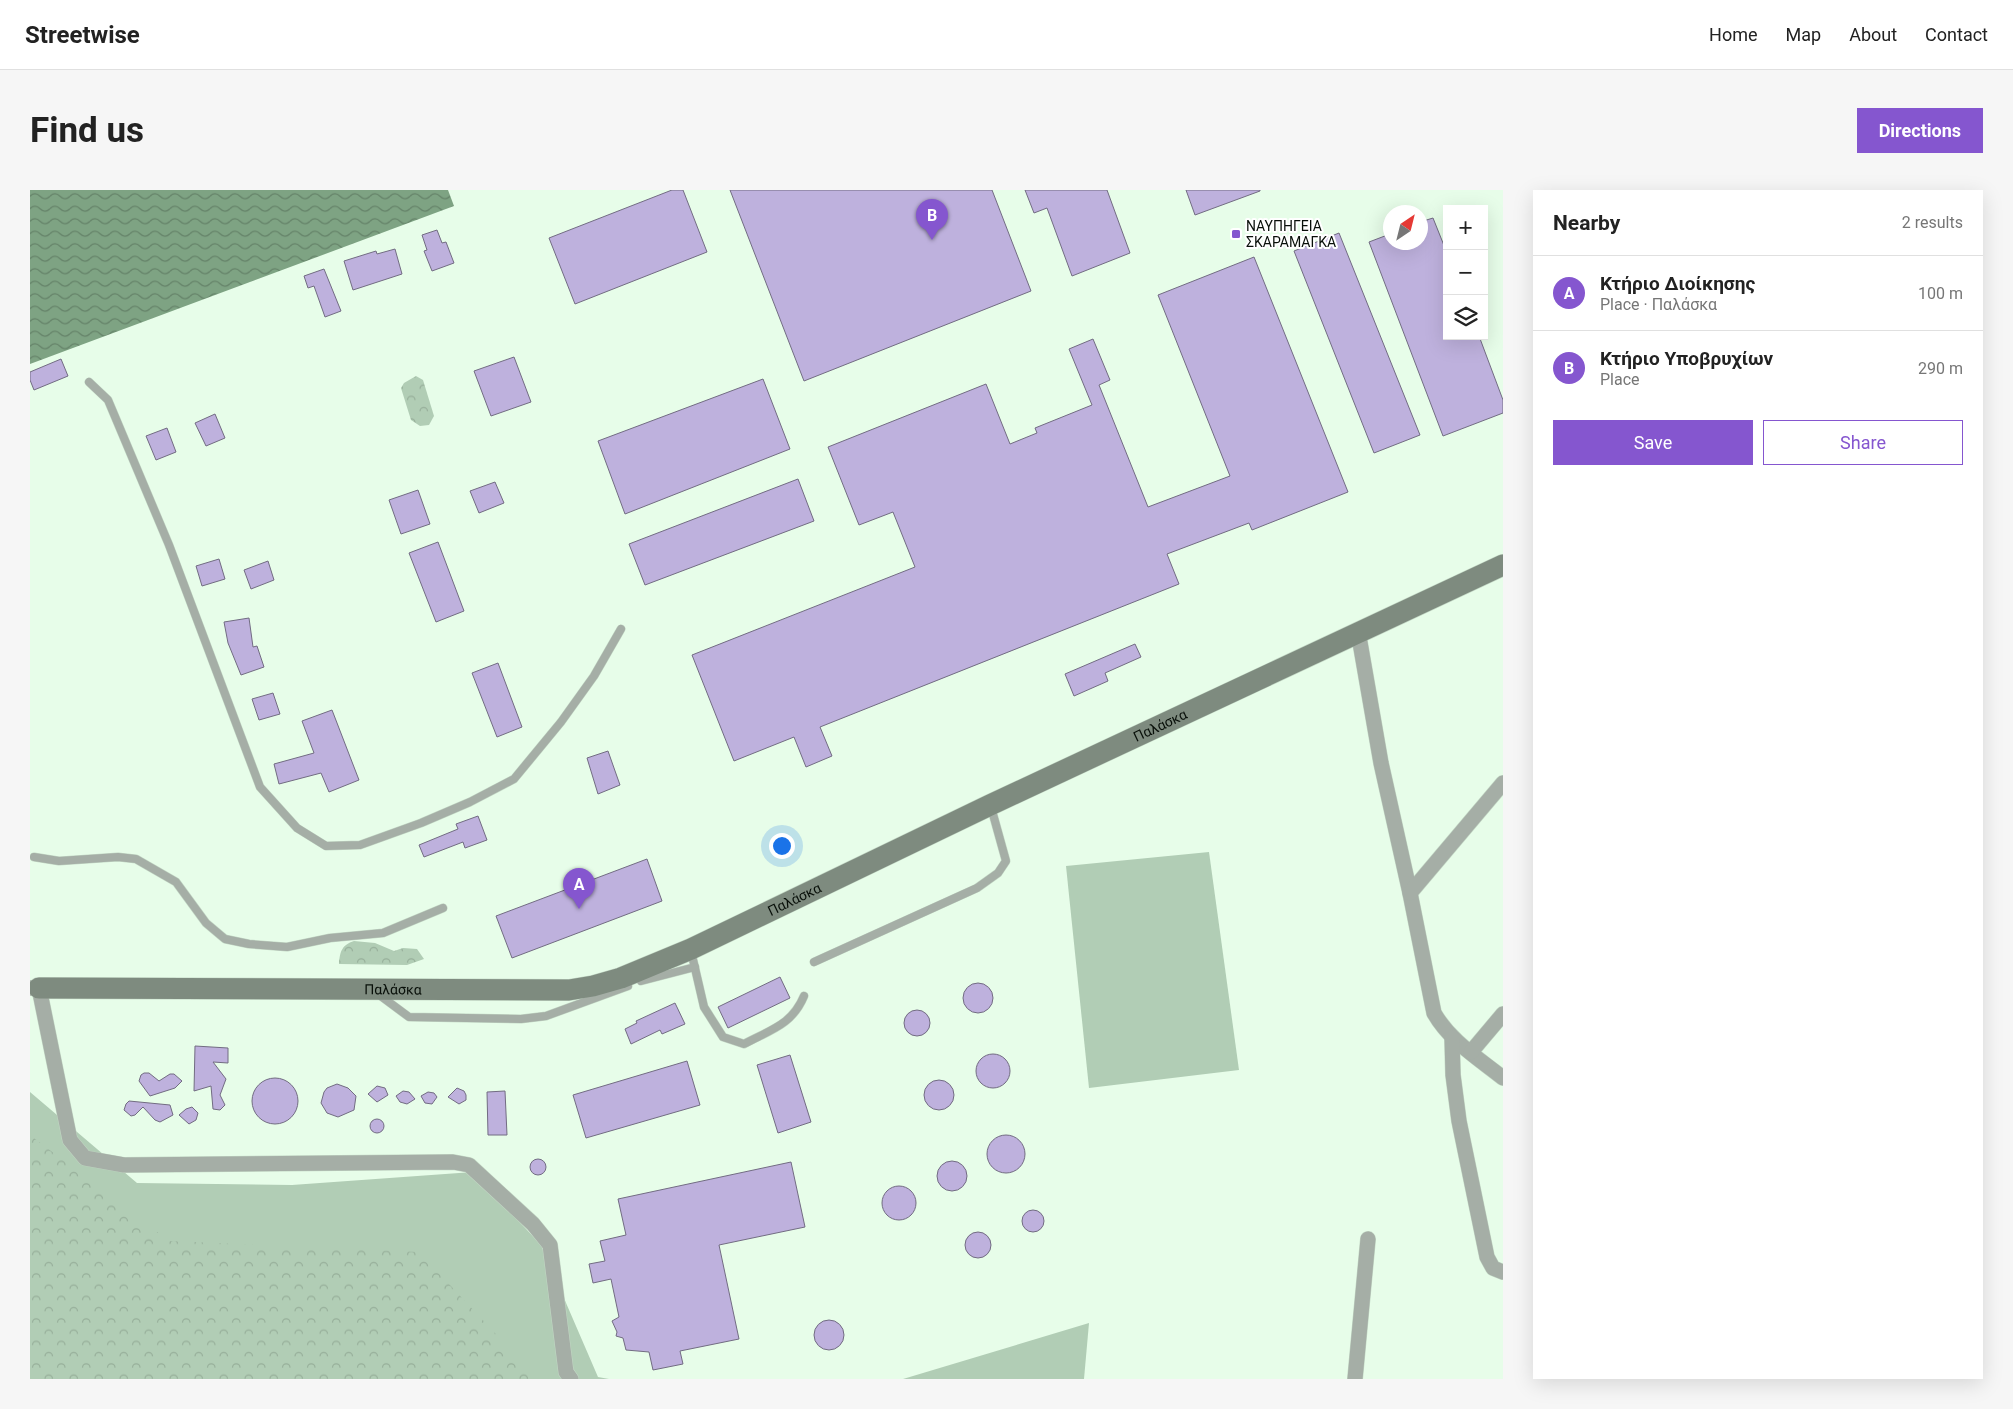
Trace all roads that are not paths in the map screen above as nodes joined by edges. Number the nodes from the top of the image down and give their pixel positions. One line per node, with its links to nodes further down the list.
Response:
1 (89, 382): 3 (lane)
2 (1503, 565): 4 (street, Παλάσκα)
3 (621, 629)
4 (1358, 631): 6 (street, Παλάσκα); 8 (street)
5 (1503, 783): 8 (street)
6 (990, 805): 10 (street, Παλάσκα); 11 (lane)
7 (34, 857): 9 (lane)
8 (1410, 893): 16 (street)
9 (443, 908)
10 (693, 958): 13 (street, Παλάσκα); 13 (lane); 14 (lane)
11 (814, 962)
12 (34, 988): 13 (street, Παλάσκα); 21 (street)
13 (370, 988)
14 (804, 996)
15 (1503, 1014): 17 (street)
16 (1452, 1038): 17 (street); 20 (street)
17 (1471, 1052): 18 (street)
18 (1503, 1078)
19 (1368, 1239): 22 (street)
20 (1503, 1272)
21 (571, 1379)
22 (1355, 1379)

